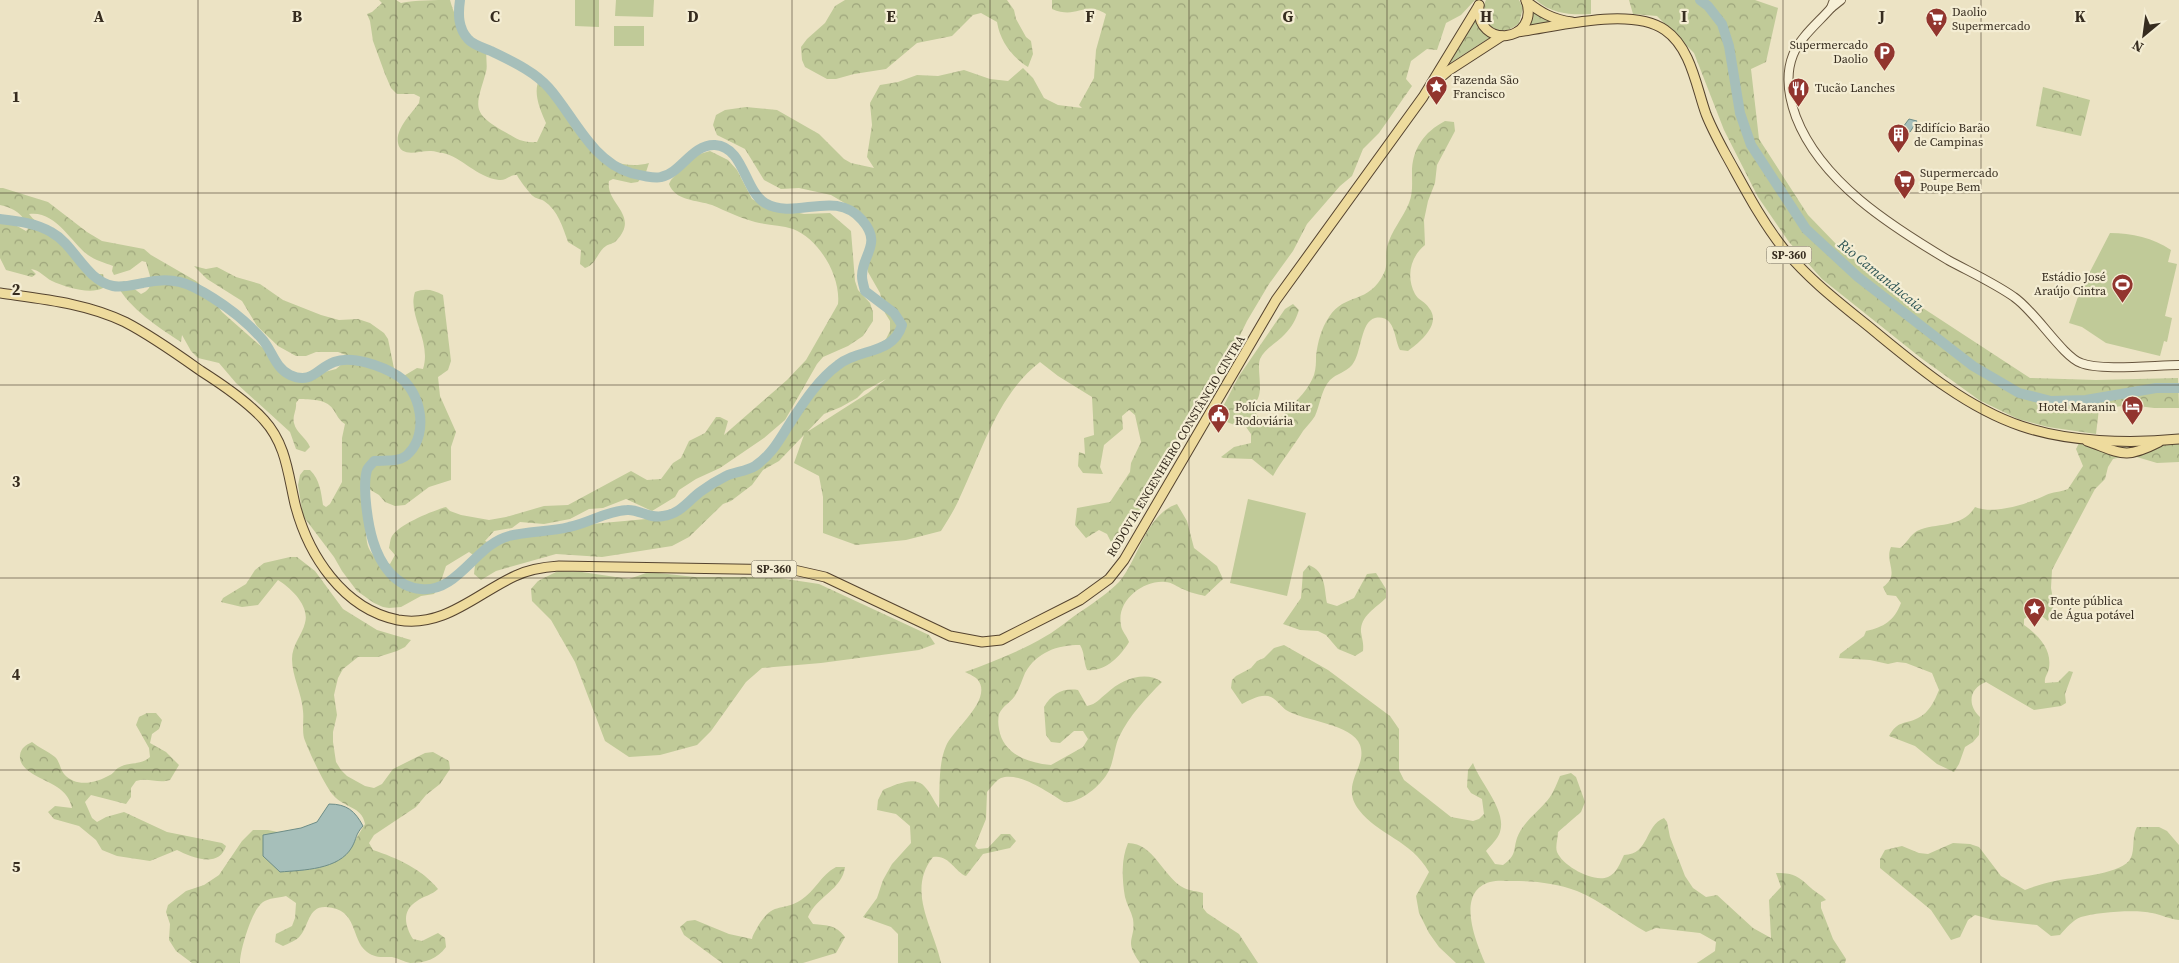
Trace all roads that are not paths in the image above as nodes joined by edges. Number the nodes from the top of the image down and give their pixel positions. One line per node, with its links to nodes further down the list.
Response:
1 (1526, 0): 5 (main road, SP-360); 6 (main road, SP-360)
2 (1841, 0): 4 (street)
3 (1480, 2): 7 (main road, SP-360); 8 (main road, RODOVIA ENGENHEIRO CONSTÂNCIO CINTRA / SP-360)
4 (1833, 4): 10 (street)
5 (1580, 23): 6 (main road, SP-360); 11 (main road, SP-360)
6 (1517, 32): 7 (main road, SP-360)
7 (1502, 36): 8 (main road, RODOVIA ENGENHEIRO CONSTÂNCIO CINTRA / SP-360)
8 (1428, 89): 9 (main road, RODOVIA ENGENHEIRO CONSTÂNCIO CINTRA / SP-360)
9 (0, 293)
10 (2179, 365)
11 (2077, 438): 13 (main road, SP-360); 13 (main road, SP-360)
12 (2179, 439): 13 (main road, SP-360)
13 (2160, 441)

